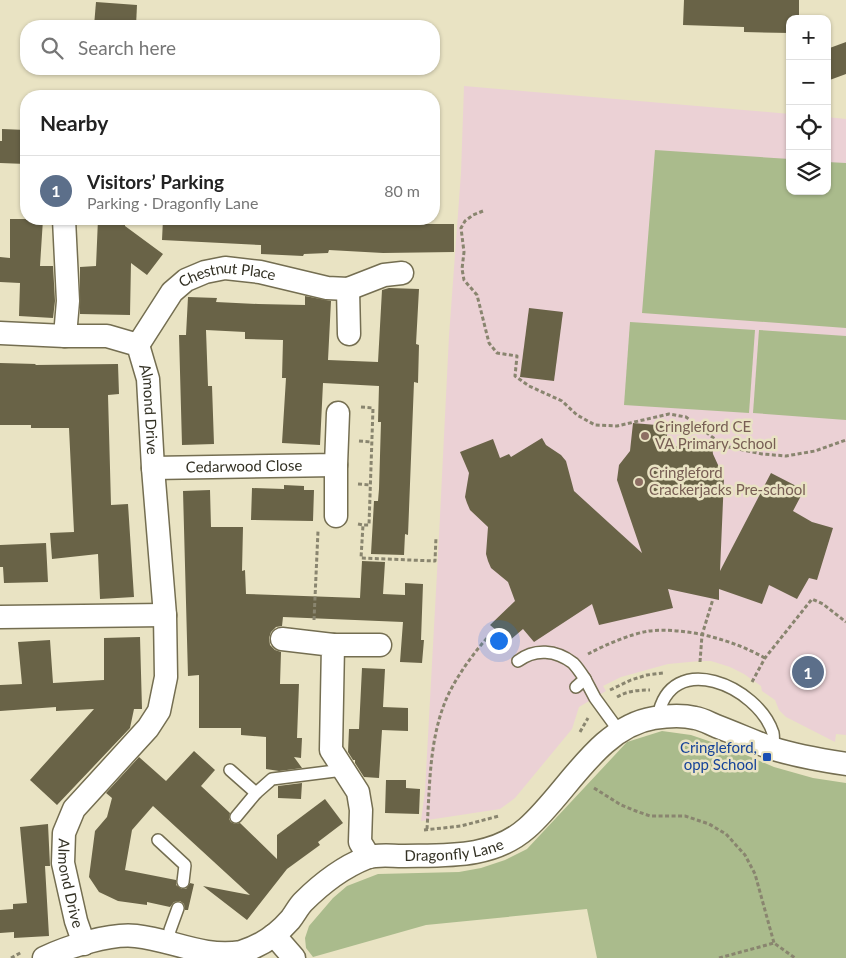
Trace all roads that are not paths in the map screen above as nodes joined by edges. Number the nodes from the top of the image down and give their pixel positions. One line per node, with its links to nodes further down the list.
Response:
1 (64, 225): 6 (street)
2 (402, 273): 3 (street, Chestnut Place)
3 (348, 290): 5 (street); 7 (street, Chestnut Place)
4 (0, 332): 6 (street, Almond Drive)
5 (348, 334)
6 (65, 336): 7 (street, Almond Drive)
7 (138, 344): 10 (street, Almond Drive)
8 (338, 413): 9 (street)
9 (336, 465): 10 (street, Cedarwood Close); 11 (street)
10 (153, 468): 12 (street, Almond Drive)
11 (327, 522)
12 (165, 614): 13 (street); 33 (street, Almond Drive)
13 (0, 617)
14 (282, 640): 15 (street)
15 (323, 644): 16 (street); 25 (street)
16 (380, 645)
17 (518, 661): 18 (lane)
18 (585, 679): 19 (lane); 21 (lane)
19 (576, 687)
20 (658, 717): 21 (street, Dragonfly Lane); 22 (street, Dragonfly Lane); 22 (lane)
21 (619, 731): 29 (street, Dragonfly Lane)
22 (773, 748): 23 (street, Dragonfly Lane)
23 (846, 764)
24 (230, 770): 26 (lane)
25 (343, 770): 26 (lane); 29 (street)
26 (256, 793): 27 (lane)
27 (236, 817)
28 (158, 840): 30 (lane)
29 (369, 857): 32 (street, Dragonfly Lane)
30 (183, 882)
31 (178, 908): 34 (lane)
32 (274, 935): 34 (street, Dragonfly Lane); 36 (street)
33 (84, 944): 34 (street, Dragonfly Lane); 35 (street, Dragonfly Lane)
34 (168, 945)
35 (44, 958)
36 (294, 958)

